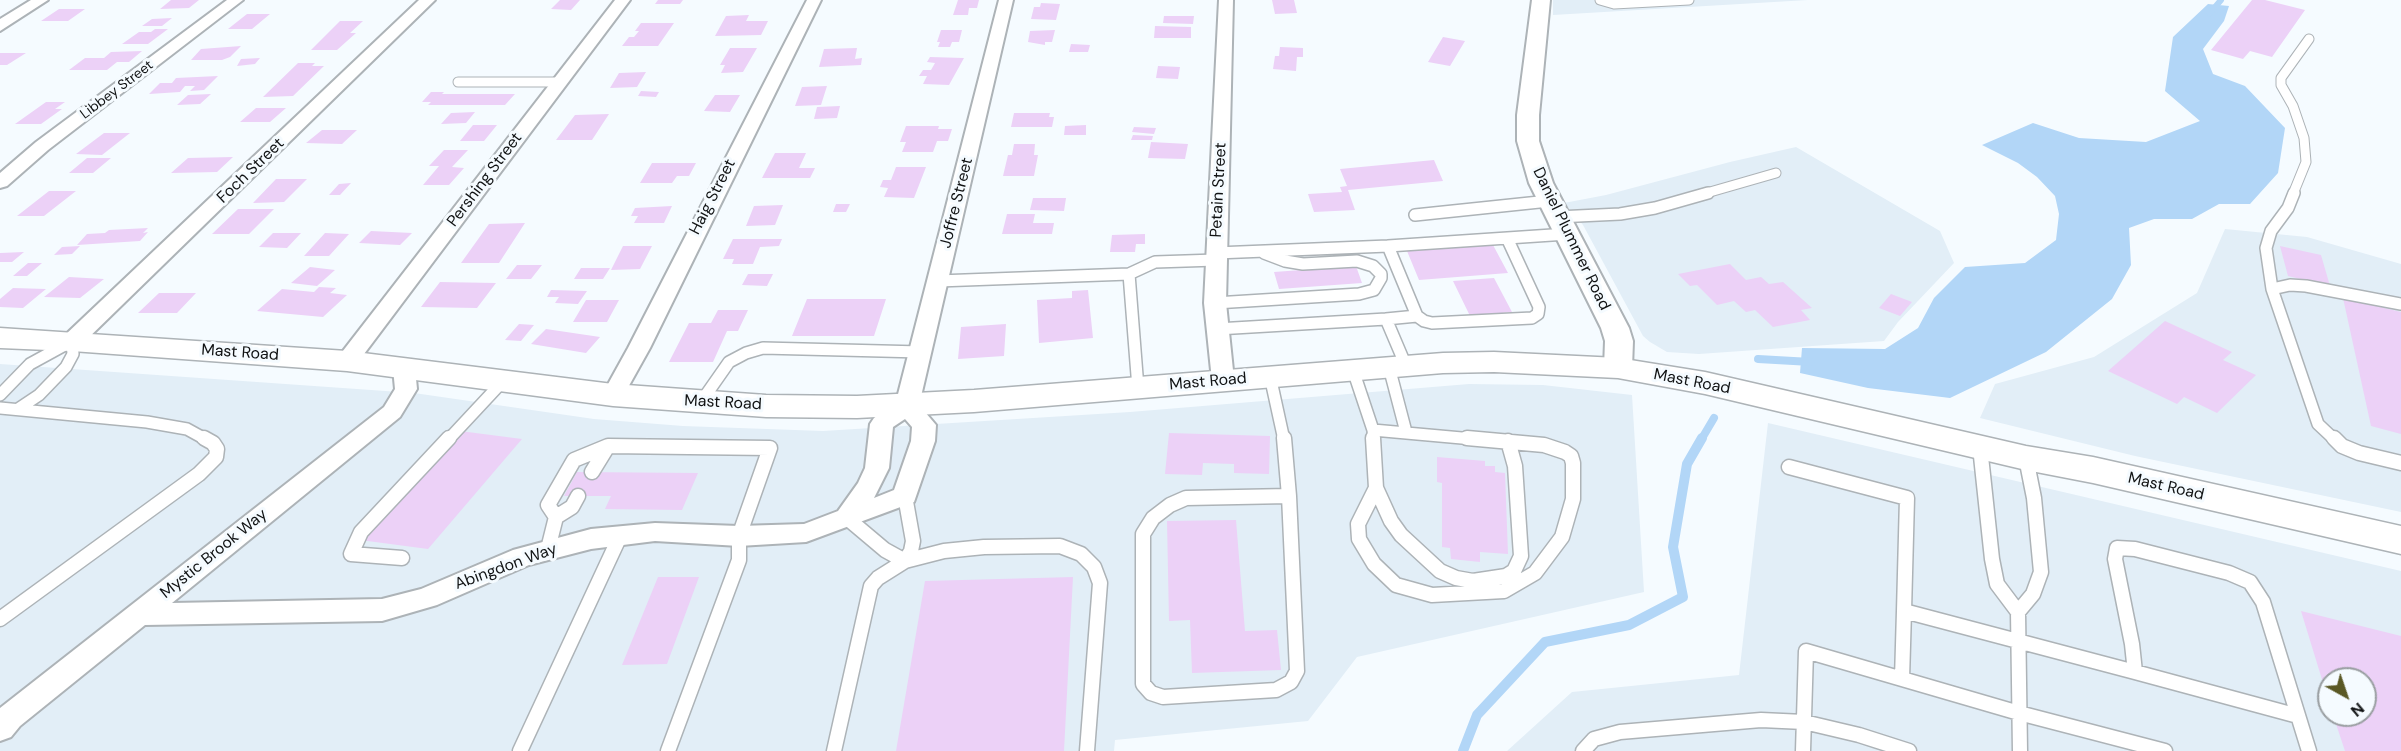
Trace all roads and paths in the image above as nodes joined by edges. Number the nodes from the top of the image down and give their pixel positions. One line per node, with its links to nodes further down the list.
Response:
1 (40, 0): 11 (street)
2 (236, 0): 16 (street, Libbey Street)
3 (428, 0): 32 (street, Foch Street)
4 (623, 0): 14 (street, Pershing Street)
5 (814, 0): 44 (street, Haig Street)
6 (1006, 0): 24 (street, Joffre Street)
7 (1226, 0): 22 (street, Petain Street)
8 (1541, 0): 18 (street, Daniel Plummer Road)
9 (1600, 0): 10 (lane)
10 (1689, 0)
11 (0, 26)
12 (2309, 39): 25 (lane)
13 (458, 82): 14 (lane)
14 (560, 82): 34 (street, Pershing Street)
15 (1776, 173): 18 (lane)
16 (0, 182)
17 (1415, 215): 18 (lane)
18 (1558, 217): 19 (lane); 37 (street, Daniel Plummer Road)
19 (1506, 238): 20 (lane); 28 (lane)
20 (1388, 246): 21 (lane); 28 (lane)
21 (1260, 251): 22 (lane); 26 (lane)
22 (1216, 256): 23 (lane); 26 (street, Petain Street)
23 (1129, 274): 24 (lane); 42 (lane)
24 (938, 281): 33 (street, Joffre Street)
25 (2272, 289): 27 (lane); 55 (lane)
26 (1215, 303): 30 (street, Petain Street)
27 (2401, 304)
28 (1417, 316): 29 (lane)
29 (1386, 319): 30 (lane); 35 (lane)
30 (1218, 329): 41 (street, Petain Street)
31 (0, 338): 32 (main road, Mast Road)
32 (72, 341): 34 (main road, Mast Road); 43 (lane); 48 (lane)
33 (921, 352): 45 (lane); 46 (street, Joffre Street)
34 (347, 361): 36 (main road, Mast Road)
35 (1397, 367): 37 (main road, Mast Road); 38 (main road, Mast Road); 50 (lane)
36 (404, 368): 40 (main road, Mast Road); 72 (street, Mystic Brook Way)
37 (1618, 368): 53 (main road, Mast Road)
38 (1353, 370): 39 (main road, Mast Road); 49 (lane)
39 (1270, 376): 41 (main road, Mast Road); 61 (lane)
40 (504, 380): 44 (main road, Mast Road); 68 (lane)
41 (1223, 380): 42 (main road, Mast Road)
42 (1138, 388): 46 (main road, Mast Road)
43 (0, 395)
44 (613, 395): 45 (main road, Mast Road)
45 (701, 402): 46 (main road, Mast Road)
46 (907, 406): 60 (street); 63 (street)
47 (0, 408): 48 (lane)
48 (18, 409): 73 (lane)
49 (1373, 430): 50 (lane); 58 (lane)
50 (1406, 432): 51 (lane)
51 (1508, 441): 58 (lane); 58 (lane)
52 (608, 446): 57 (lane); 62 (lane); 65 (lane)
53 (1980, 447): 54 (main road, Mast Road); 71 (lane)
54 (2026, 458): 66 (main road, Mast Road); 71 (lane)
55 (2401, 463)
56 (1789, 467): 70 (lane)
57 (592, 472)
58 (1376, 488)
59 (578, 496): 62 (lane)
60 (905, 496): 63 (street, Abingdon Way); 69 (lane)
61 (1289, 496): 61 (lane)
62 (556, 517): 67 (lane)
63 (847, 518): 65 (street, Abingdon Way); 69 (lane)
64 (621, 534): 65 (street, Abingdon Way); 67 (street, Abingdon Way); 81 (lane)
65 (739, 536): 82 (lane)
66 (2401, 540)
67 (548, 549): 72 (street, Abingdon Way)
68 (402, 558)
69 (905, 561): 83 (lane); 84 (lane)
70 (1904, 611): 74 (lane); 76 (lane)
71 (2018, 612): 74 (lane)
72 (139, 614): 80 (street, Mystic Brook Way)
73 (0, 619)
74 (2018, 642): 75 (lane); 77 (lane)
75 (2135, 672): 78 (lane); 78 (lane)
76 (1902, 679): 77 (lane); 79 (lane)
77 (2019, 713): 88 (lane); 89 (lane)
78 (2298, 716): 90 (lane)
79 (1804, 722): 85 (lane); 86 (lane); 87 (lane)
80 (0, 728)
81 (520, 751)
82 (668, 751)
83 (834, 751)
84 (1087, 751)
85 (1583, 751)
86 (1803, 751)
87 (1908, 751)
88 (2020, 751)
89 (2164, 751)
90 (2309, 751)

